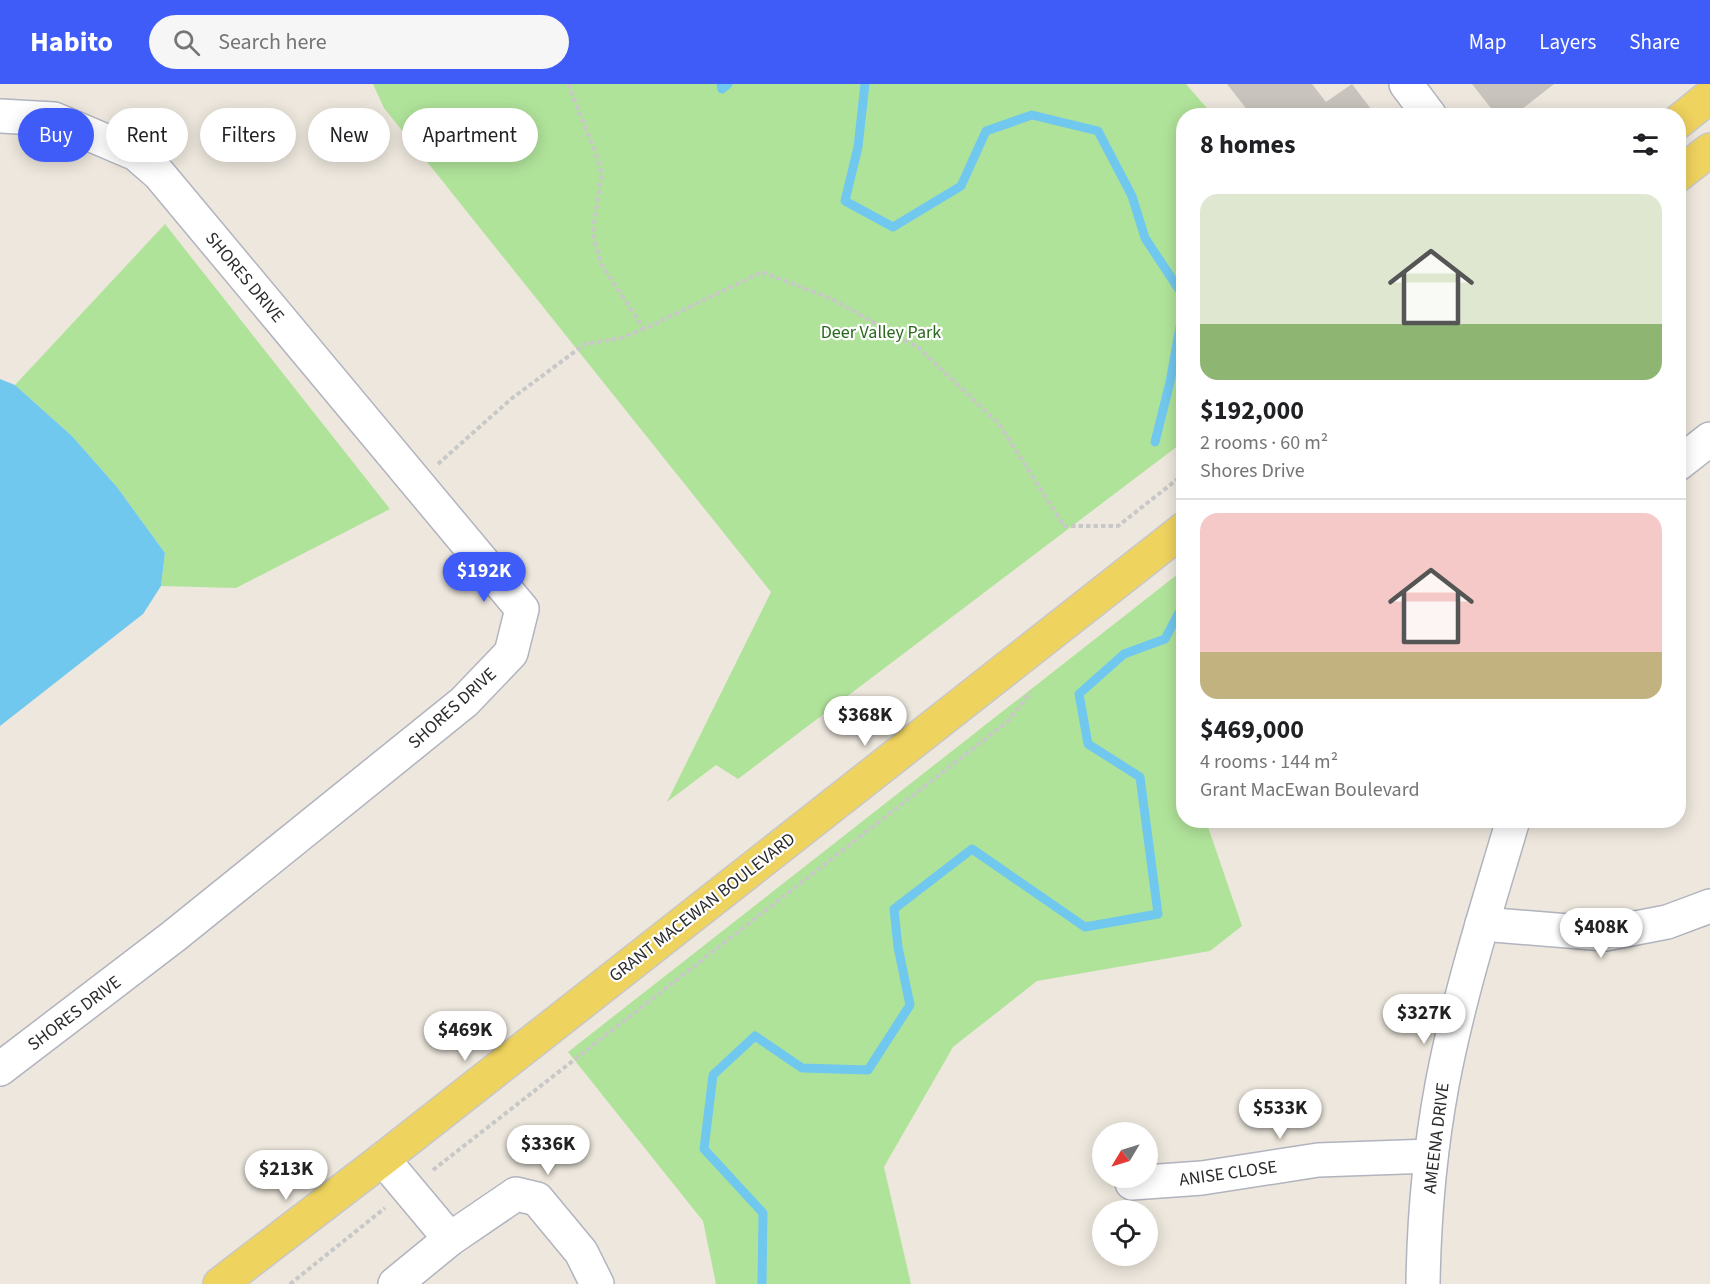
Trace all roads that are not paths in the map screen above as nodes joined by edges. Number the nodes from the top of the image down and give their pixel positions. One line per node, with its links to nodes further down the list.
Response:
1 (1406, 84): 3 (street)
2 (1710, 96): 5 (main road)
3 (1424, 108)
4 (0, 116): 14 (street, SHORES DRIVE)
5 (1686, 116)
6 (1710, 150): 7 (main road)
7 (1686, 170)
8 (1710, 439): 9 (street)
9 (1686, 458)
10 (1176, 535): 16 (main road, GRANT MACEWAN BOULEVARD)
11 (1511, 828): 13 (street, AMEENA DRIVE)
12 (1710, 906): 13 (street)
13 (1482, 924): 15 (street, AMEENA DRIVE)
14 (0, 1069)
15 (1431, 1156): 17 (street, ANISE CLOSE); 22 (street, AMEENA DRIVE)
16 (383, 1159): 18 (street); 19 (main road, GRANT MACEWAN BOULEVARD)
17 (1158, 1181)
18 (450, 1239): 20 (street); 21 (street)
19 (220, 1284)
20 (395, 1284)
21 (597, 1284)
22 (1423, 1284)

